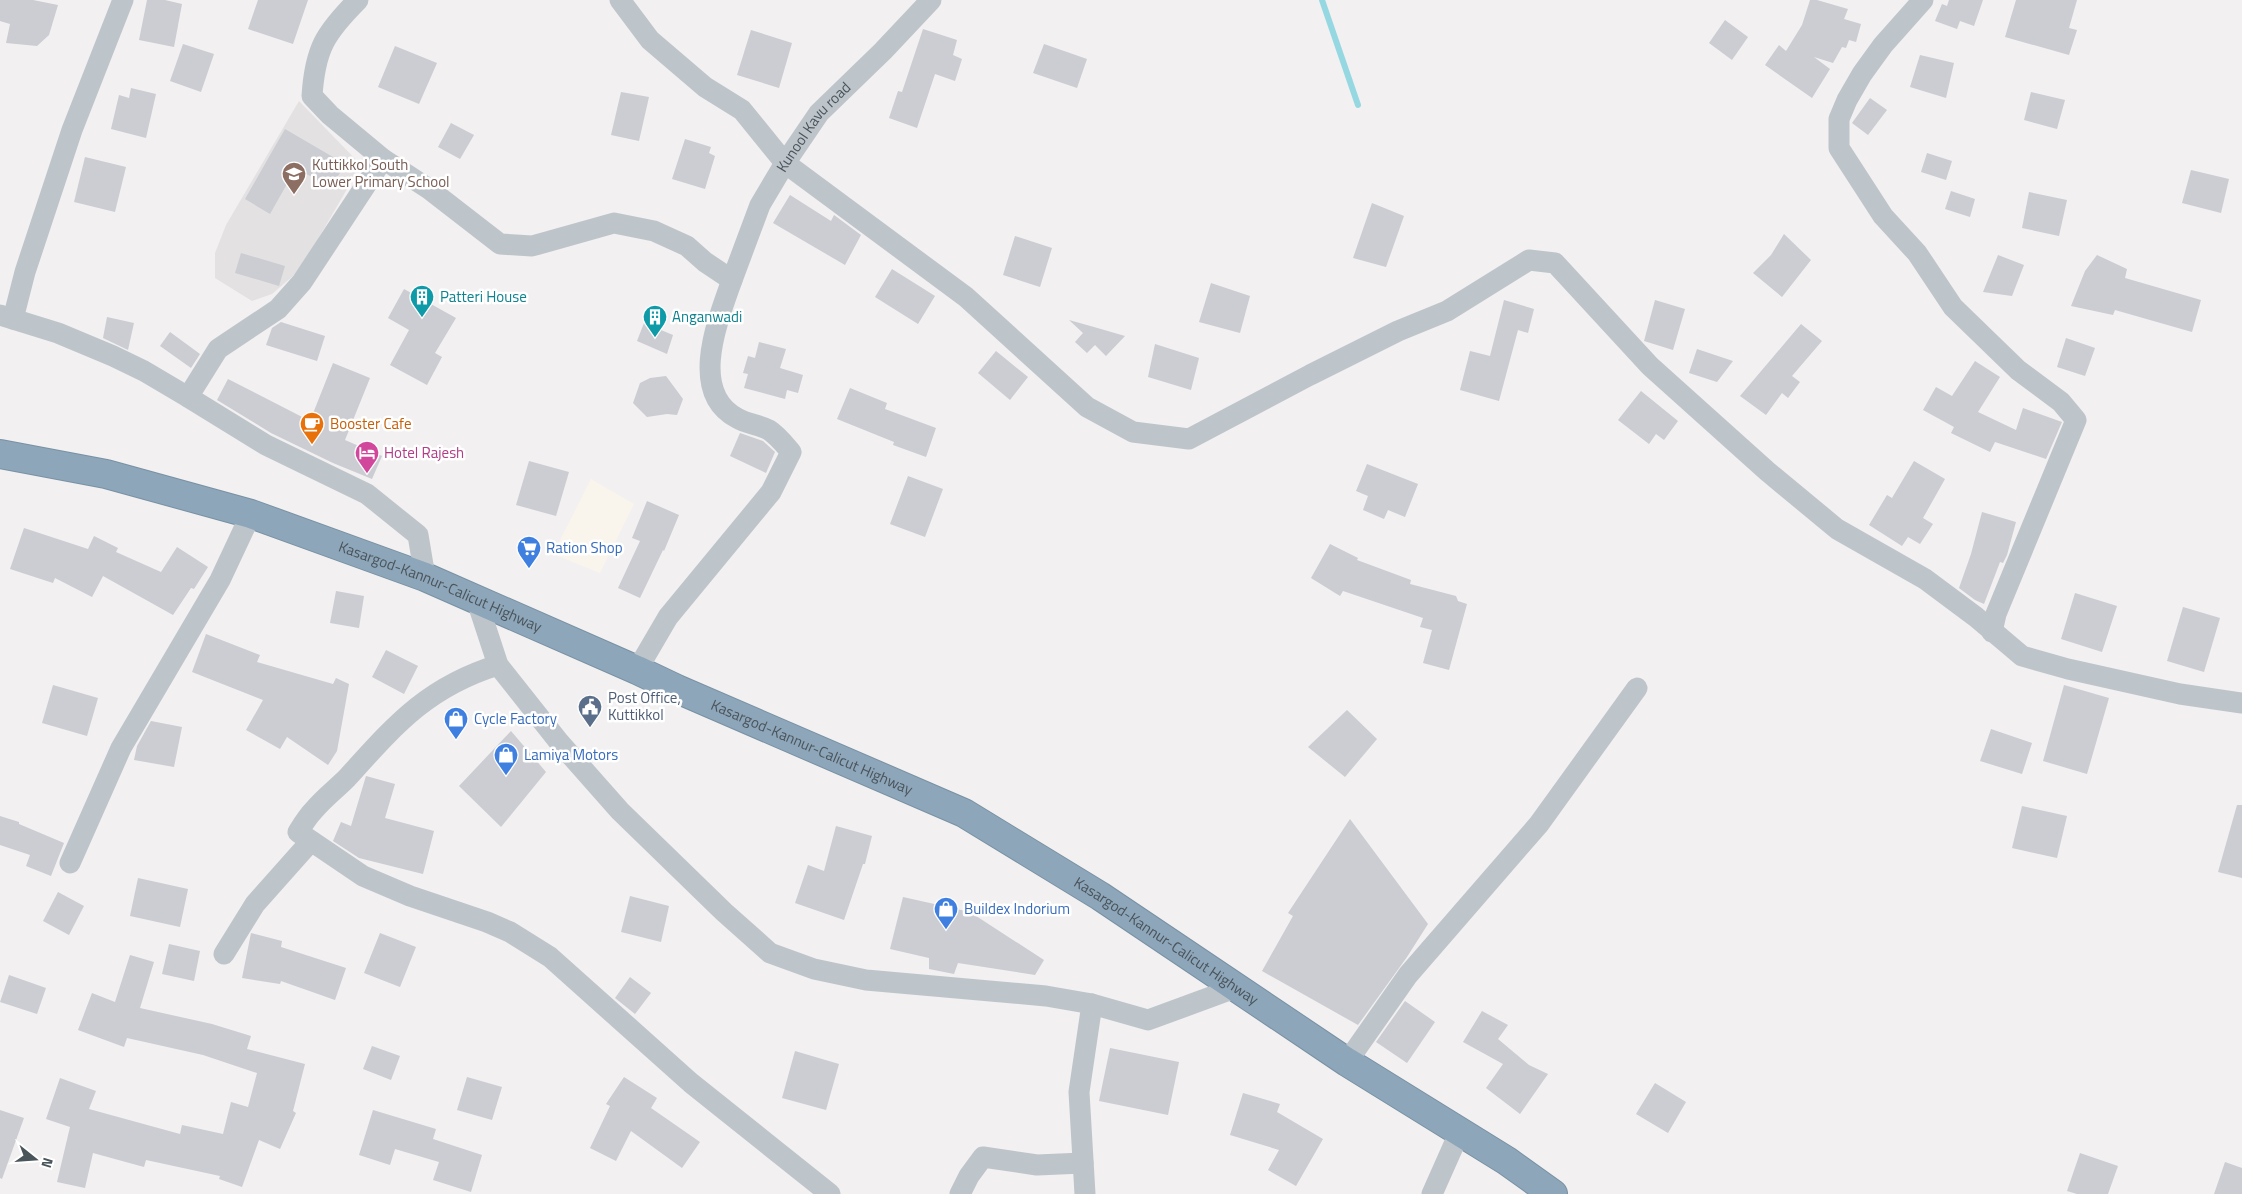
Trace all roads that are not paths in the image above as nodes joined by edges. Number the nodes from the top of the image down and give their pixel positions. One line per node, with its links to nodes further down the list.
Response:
1 (124, 0): 9 (street)
2 (358, 0): 6 (street)
3 (620, 0): 7 (street)
4 (931, 0): 7 (street, Kunool Kavu road)
5 (1923, 0): 15 (street)
6 (383, 159): 8 (street); 10 (street)
7 (785, 163): 8 (street, Kunool Kavu road); 15 (street)
8 (732, 280): 17 (street, Kunool Kavu road)
9 (6, 317): 10 (street)
10 (188, 397): 13 (street)
11 (0, 454): 12 (highway, Kasargod-Kannur-Calicut Highway)
12 (251, 514): 13 (highway, Kasargod-Kannur-Calicut Highway); 21 (street)
13 (425, 576): 14 (highway, Kasargod-Kannur-Calicut Highway)
14 (476, 598): 16 (street); 17 (highway, Kasargod-Kannur-Calicut Highway)
15 (1992, 632): 19 (street)
16 (498, 664): 20 (street); 24 (street)
17 (637, 670): 23 (highway, Kasargod-Kannur-Calicut Highway)
18 (1637, 688): 25 (street)
19 (2242, 703)
20 (311, 841): 22 (street); 28 (street)
21 (70, 863)
22 (224, 954)
23 (1236, 988): 24 (street); 25 (highway, Kasargod-Kannur-Calicut Highway)
24 (1092, 1004): 27 (street)
25 (1347, 1062): 26 (highway, Kasargod-Kannur-Calicut Highway)
26 (1460, 1131): 31 (street); 32 (highway, Kasargod-Kannur-Calicut Highway)
27 (1083, 1163): 29 (street); 30 (street)
28 (830, 1194)
29 (960, 1194)
30 (1085, 1194)
31 (1432, 1194)
32 (1553, 1194)

